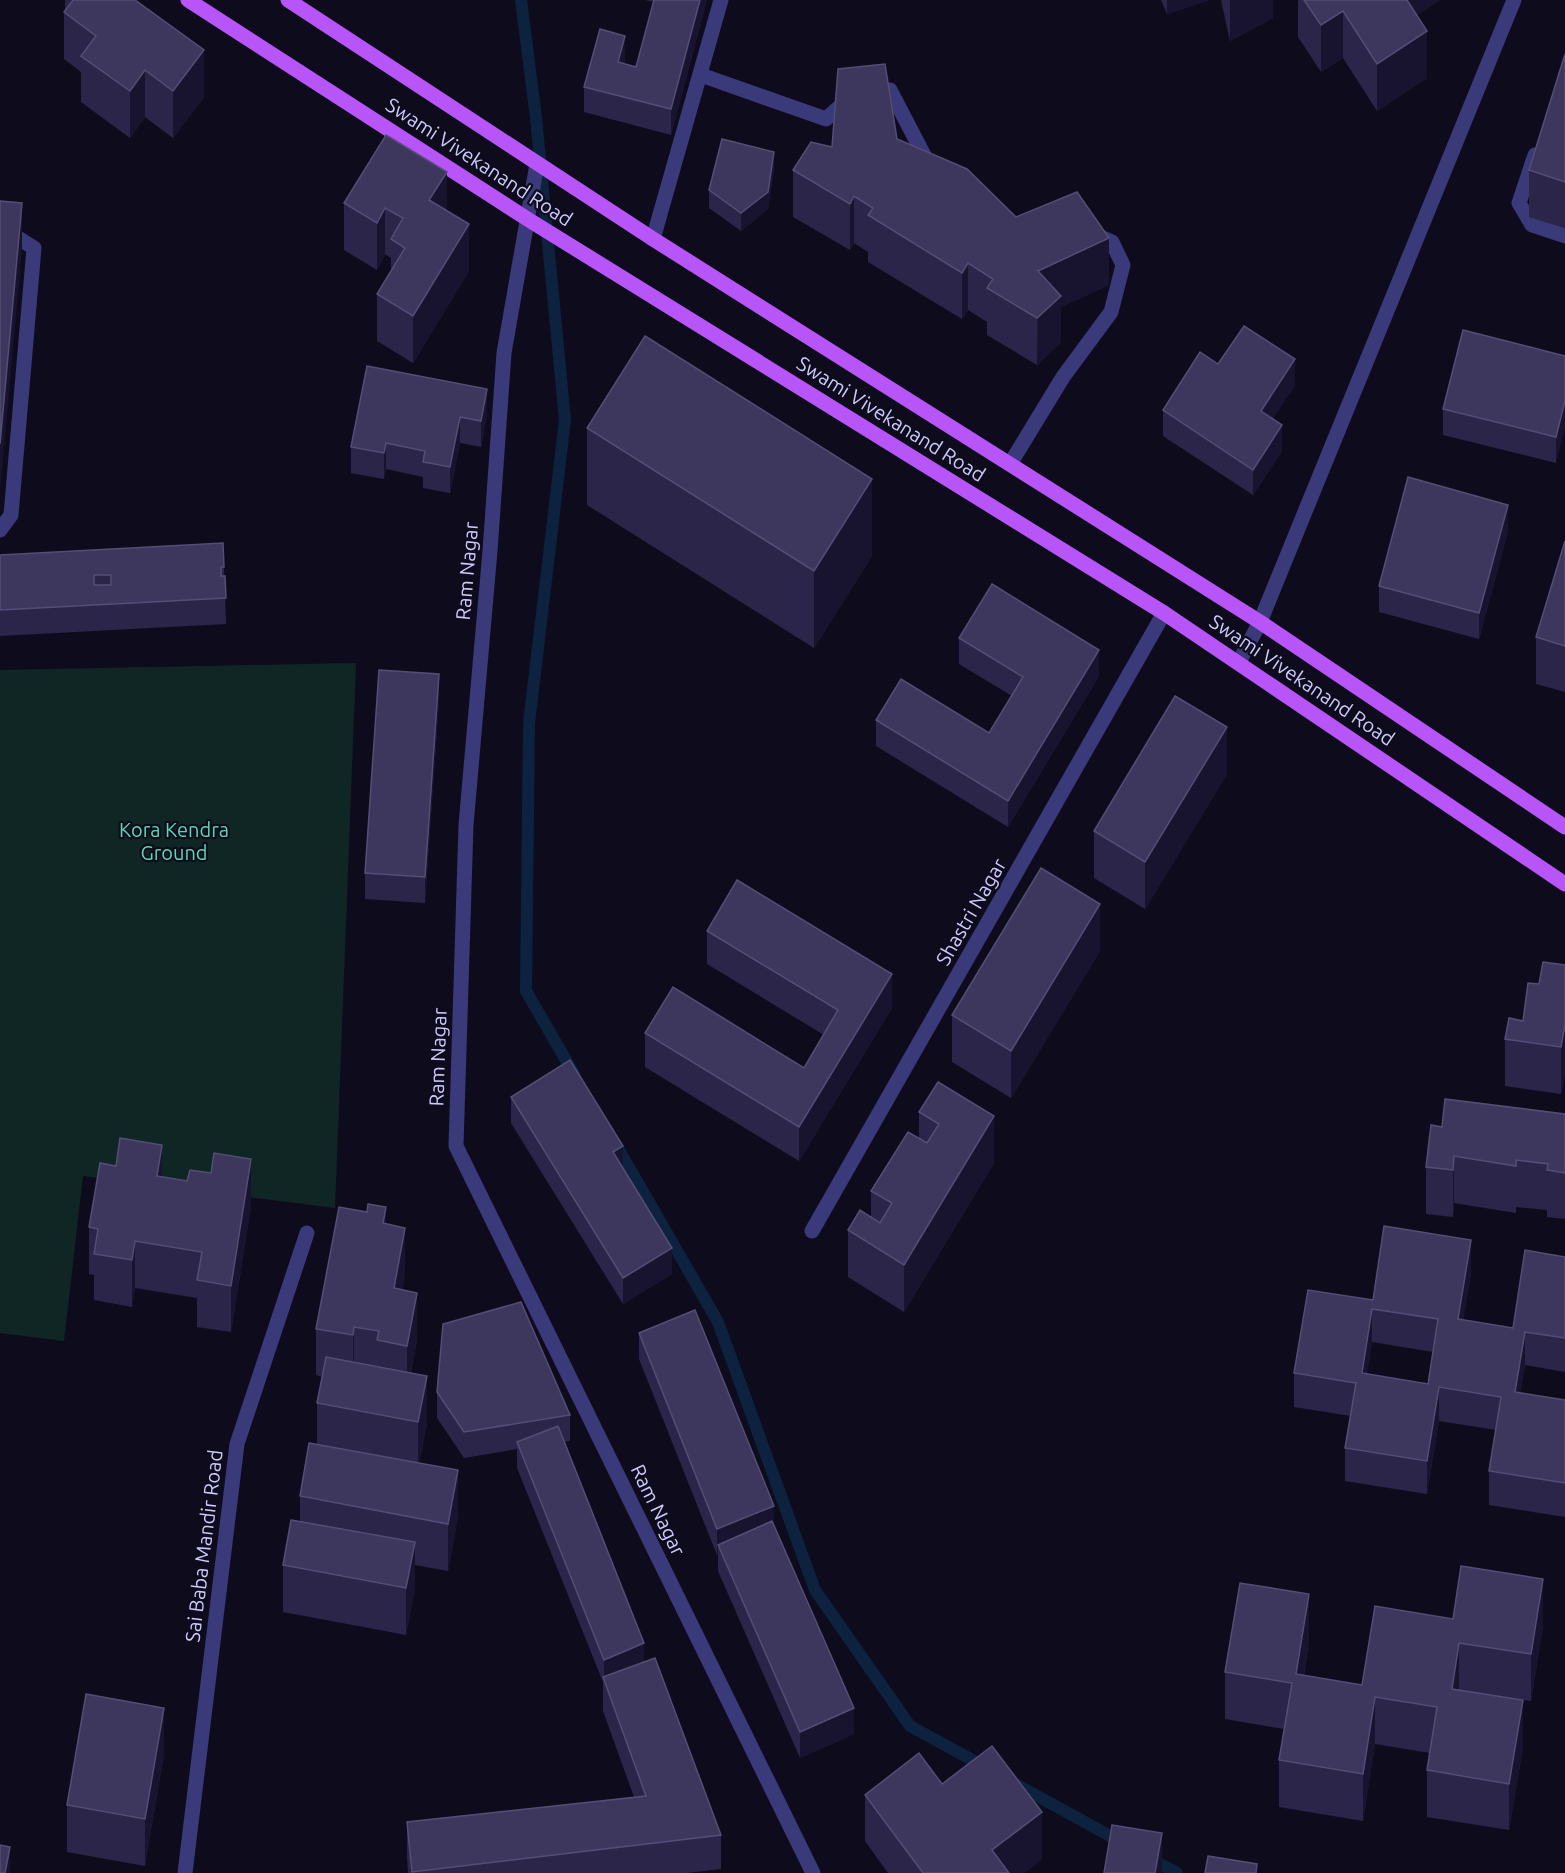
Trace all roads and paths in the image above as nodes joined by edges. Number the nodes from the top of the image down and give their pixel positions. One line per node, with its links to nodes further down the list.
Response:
1 (188, 0): 9 (main road, Swami Vivekanand Road)
2 (288, 0): 7 (main road, Swami Vivekanand Road)
3 (721, 0): 5 (street)
4 (1514, 0): 17 (street)
5 (701, 75): 8 (street); 13 (street)
6 (1540, 138): 12 (street)
7 (537, 164): 9 (street, Ram Nagar); 13 (main road, Swami Vivekanand Road)
8 (944, 174)
9 (530, 220): 16 (main road, Swami Vivekanand Road); 24 (street, Ram Nagar)
10 (1077, 226): 14 (street)
11 (0, 235): 15 (street)
12 (1565, 236)
13 (653, 239): 14 (main road, Swami Vivekanand Road)
14 (1010, 464): 17 (main road, Swami Vivekanand Road)
15 (0, 530)
16 (1164, 613): 18 (main road, Swami Vivekanand Road); 21 (street, Shastri Nagar)
17 (1260, 622): 18 (street); 19 (main road, Swami Vivekanand Road)
18 (1239, 662): 20 (main road, Swami Vivekanand Road)
19 (1565, 827)
20 (1565, 884)
21 (812, 1231)
22 (306, 1233): 23 (street, Sai Baba Mandir Road)
23 (185, 1873)
24 (813, 1873)

